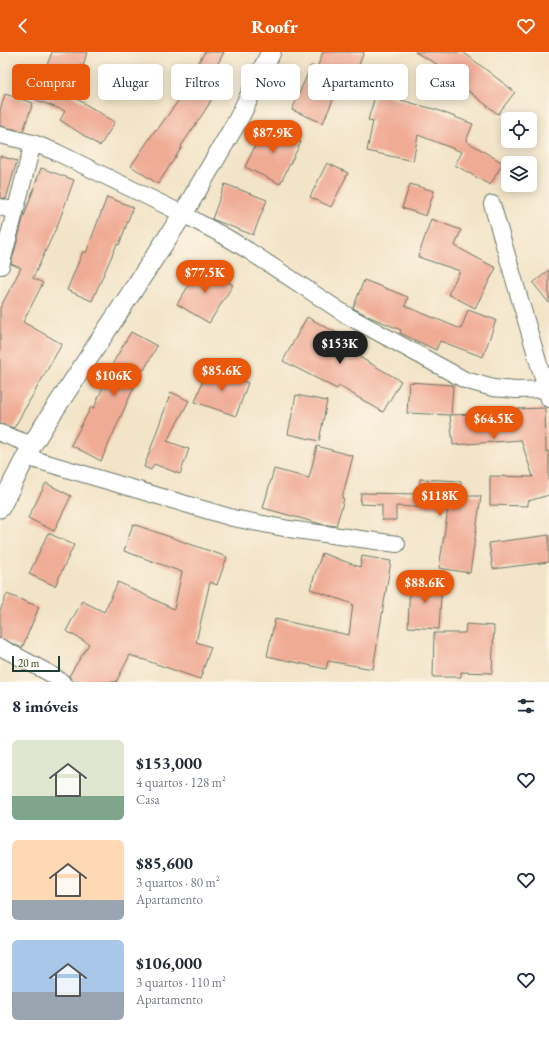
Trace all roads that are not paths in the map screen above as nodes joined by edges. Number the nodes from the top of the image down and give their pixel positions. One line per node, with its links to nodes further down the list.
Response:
1 (271, 52): 6 (street)
2 (0, 135): 3 (street)
3 (33, 143): 5 (street); 6 (street)
4 (492, 204): 8 (street)
5 (7, 209): 7 (street)
6 (183, 214): 8 (street); 10 (street)
7 (1, 266)
8 (548, 392)
9 (0, 433): 10 (street)
10 (29, 451): 11 (street); 12 (street)
11 (0, 508)
12 (397, 544)
13 (0, 647): 14 (street)
14 (62, 682)

